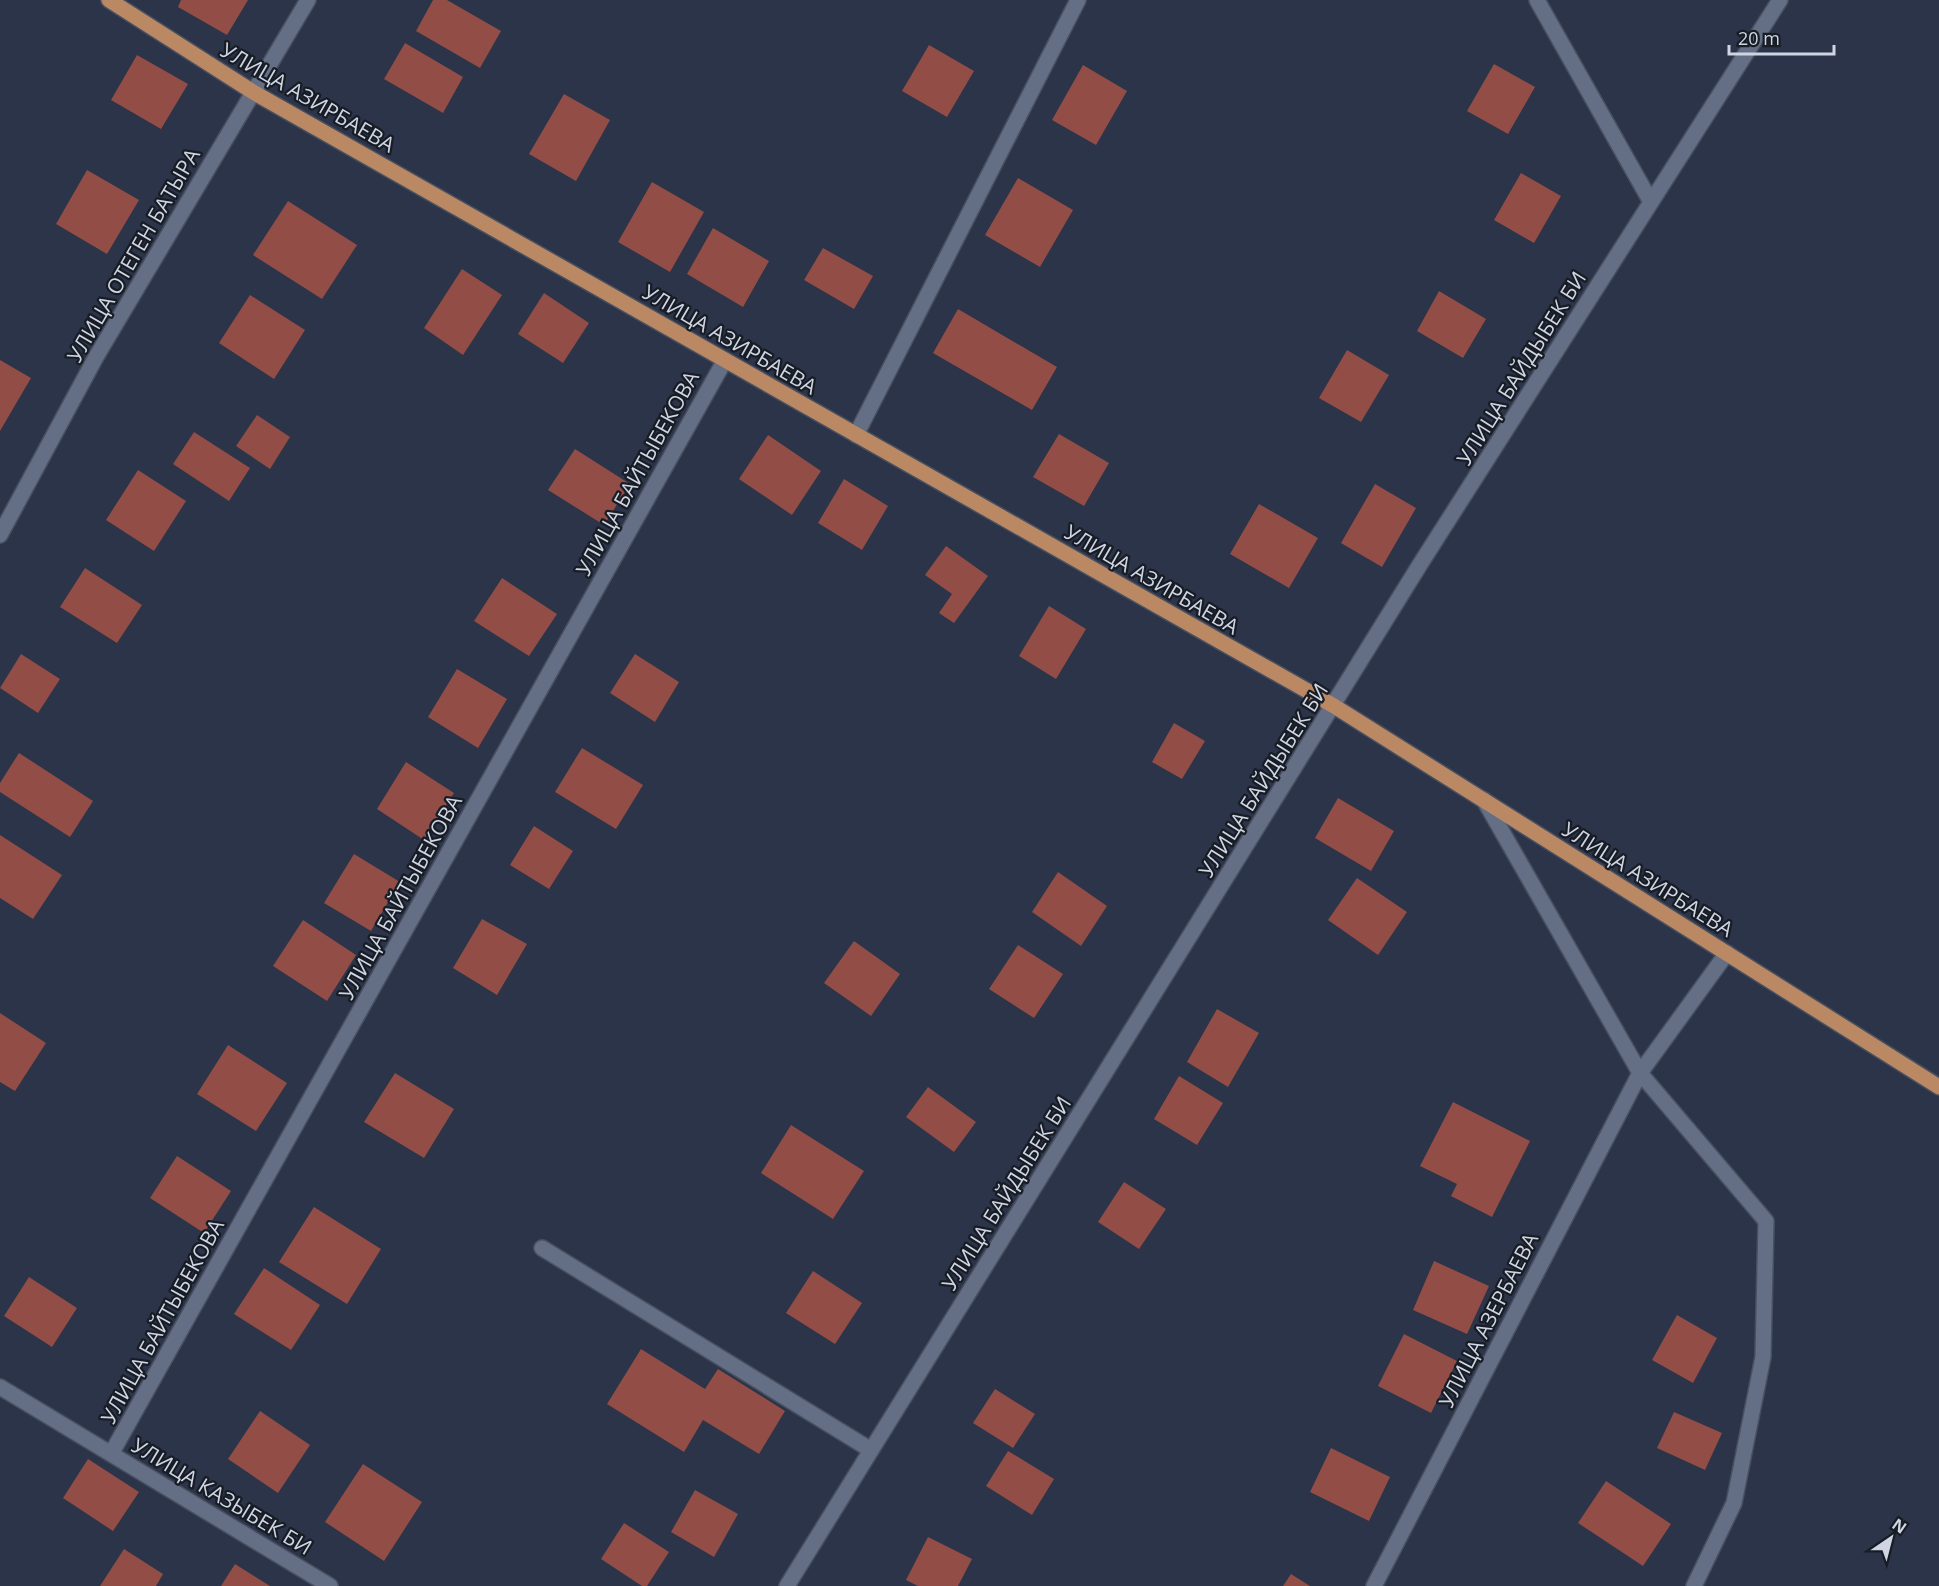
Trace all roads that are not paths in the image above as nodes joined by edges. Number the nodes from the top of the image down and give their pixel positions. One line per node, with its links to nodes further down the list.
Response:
1 (109, 0): 6 (main road, УЛИЦА АЗИРБАЕВА)
2 (308, 0): 6 (street, УЛИЦА ОТЕГЕН БАТЫРА)
3 (1077, 0): 9 (street)
4 (1537, 0): 7 (street)
5 (1780, 0): 7 (street, УЛИЦА БАЙДЫБЕК БИ)
6 (253, 92): 8 (main road, УЛИЦА АЗИРБАЕВА); 10 (street, УЛИЦА ОТЕГЕН БАТЫРА)
7 (1651, 202): 11 (street, УЛИЦА БАЙДЫБЕК БИ)
8 (724, 360): 9 (main road, УЛИЦА АЗИРБАЕВА); 19 (street, УЛИЦА БАЙТЫБЕКОВА)
9 (856, 435): 11 (main road, УЛИЦА АЗИРБАЕВА)
10 (0, 535)
11 (1334, 706): 12 (main road, УЛИЦА АЗИРБАЕВА); 18 (street, УЛИЦА БАЙДЫБЕК БИ)
12 (1484, 800): 13 (main road, УЛИЦА АЗИРБАЕВА); 14 (street)
13 (1727, 953): 14 (street, УЛИЦА АЗЕРБАЕВА); 15 (main road, УЛИЦА АЗИРБАЕВА)
14 (1640, 1073): 22 (street, УЛИЦА АЗЕРБАЕВА); 23 (street)
15 (1939, 1087)
16 (542, 1248): 18 (street)
17 (0, 1387): 19 (street, УЛИЦА КАЗЫБЕК БИ)
18 (871, 1450): 21 (street, УЛИЦА БАЙДЫБЕК БИ)
19 (111, 1454): 20 (street, УЛИЦА КАЗЫБЕК БИ)
20 (330, 1586)
21 (788, 1586)
22 (1374, 1586)
23 (1694, 1586)

